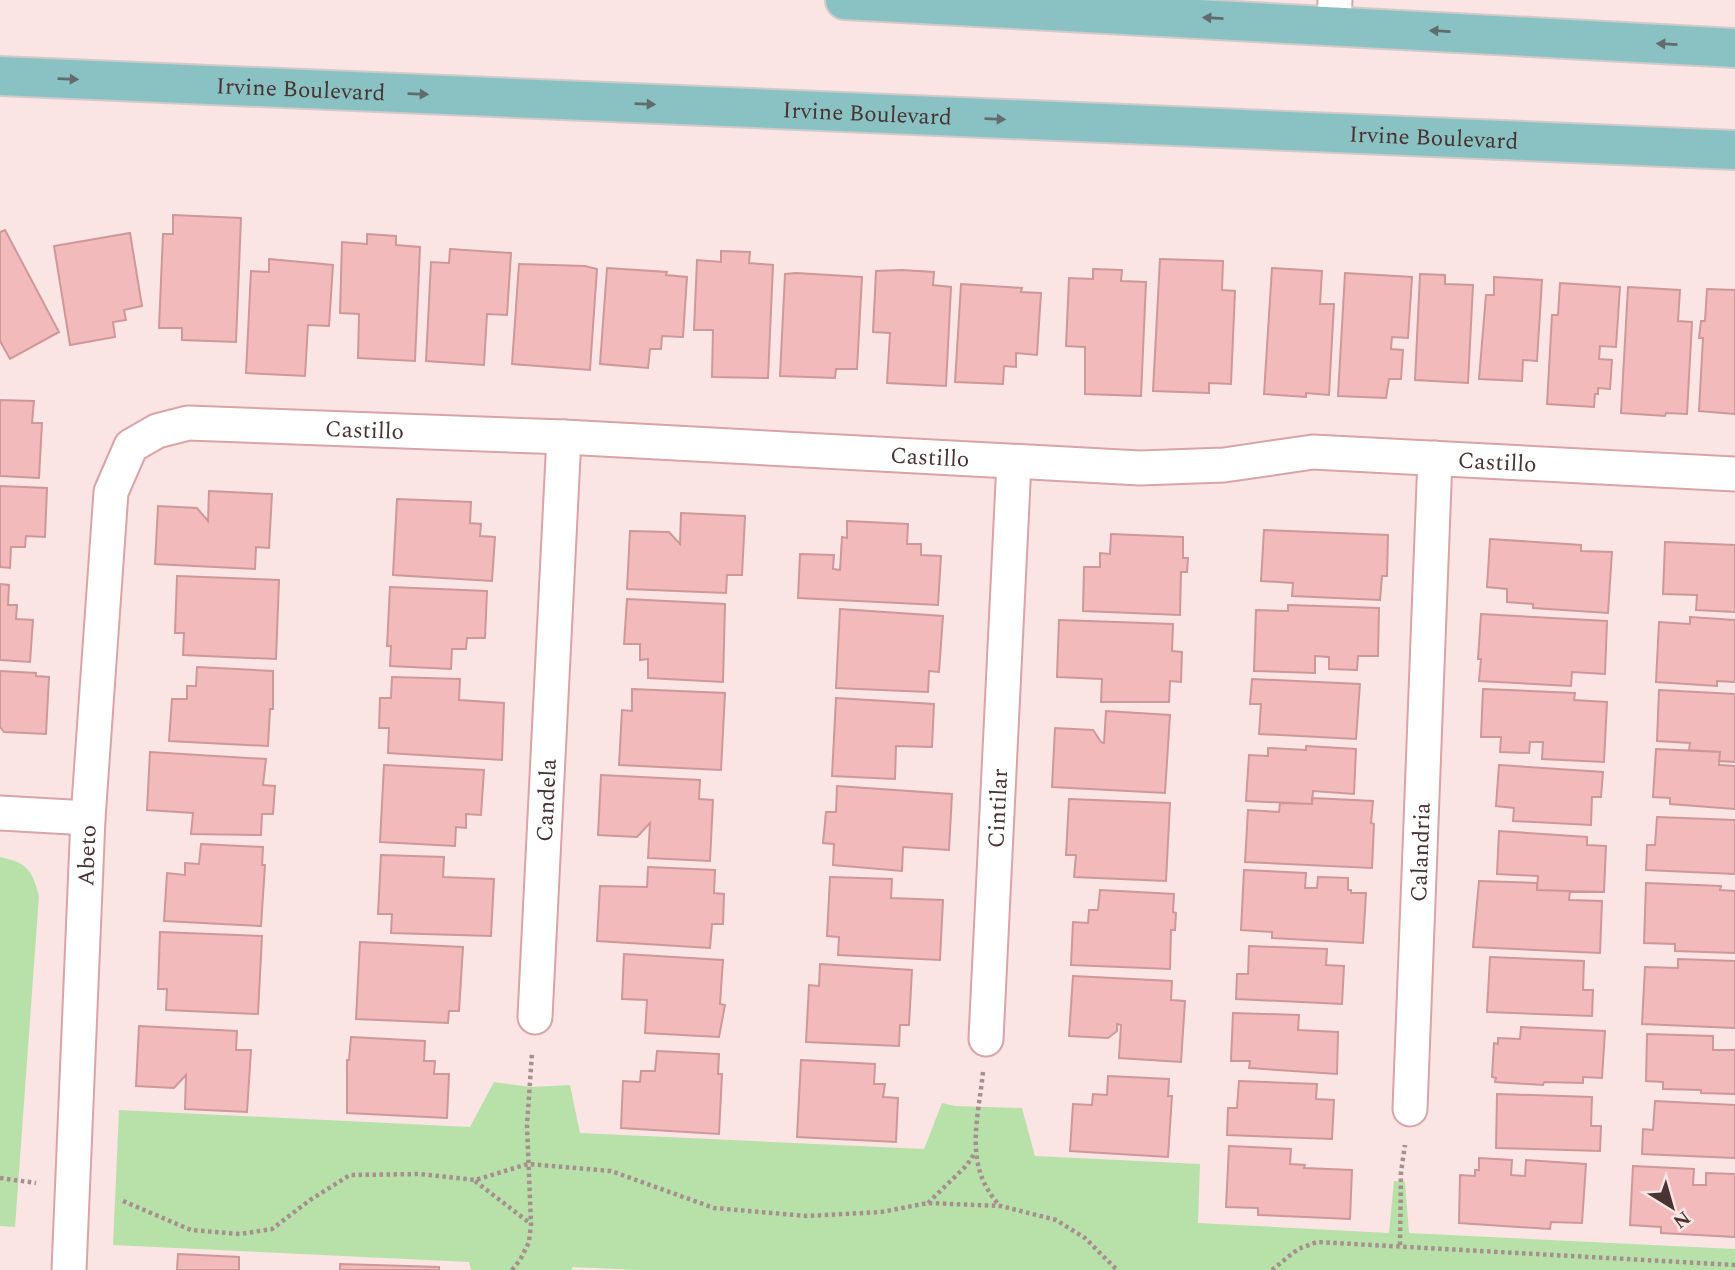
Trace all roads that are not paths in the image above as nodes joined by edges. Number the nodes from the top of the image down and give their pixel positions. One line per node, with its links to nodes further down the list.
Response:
1 (845, 0): 2 (main road, one-way to 1)
2 (1335, 12): 3 (main road, one-way to 2)
3 (1735, 48)
4 (0, 76): 5 (main road, Irvine Boulevard, one-way to 5)
5 (1735, 150)
6 (564, 438): 7 (street, Castillo); 9 (street, Castillo); 13 (street, Candela)
7 (131, 446): 12 (street, Abeto)
8 (1435, 458): 9 (street, Castillo); 10 (street, Castillo); 15 (street, Calandria)
9 (1014, 462): 14 (street, Cintilar)
10 (1735, 474)
11 (0, 813): 12 (street)
12 (88, 818): 16 (street, Abeto)
13 (536, 1017)
14 (986, 1039)
15 (1410, 1109)
16 (69, 1270)

